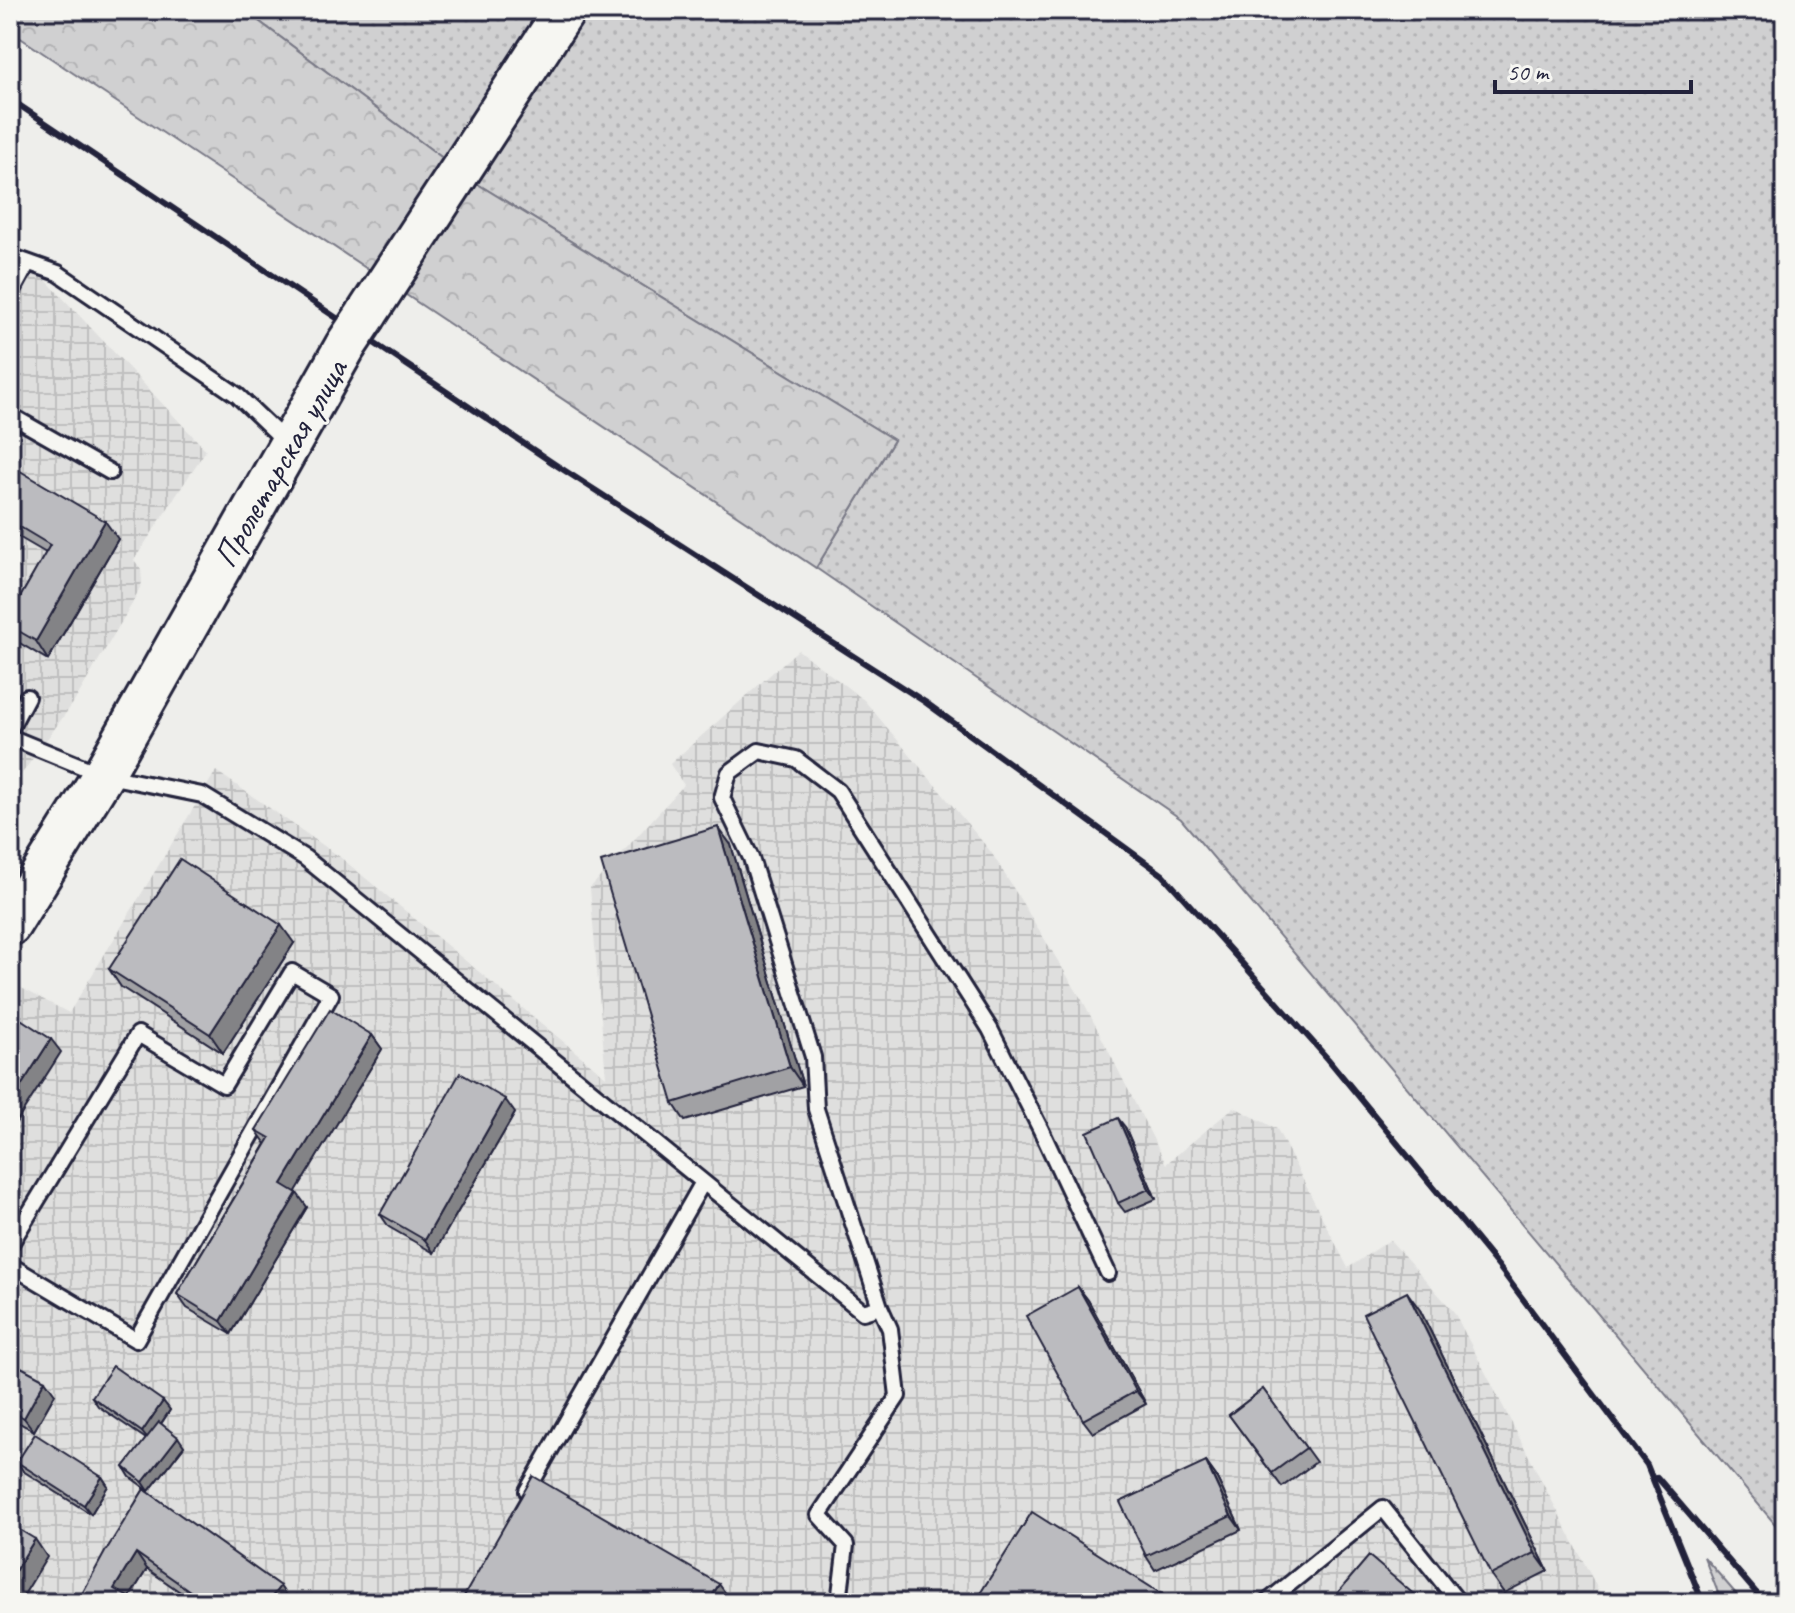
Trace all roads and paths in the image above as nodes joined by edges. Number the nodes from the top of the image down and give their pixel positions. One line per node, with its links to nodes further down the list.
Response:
1 (565, 10): 6 (street, Пролетарская улица)
2 (10, 256): 3 (lane)
3 (28, 263): 4 (lane); 6 (lane)
4 (10, 296)
5 (10, 415): 7 (lane)
6 (289, 445): 11 (street, Пролетарская улица)
7 (110, 472)
8 (27, 697): 9 (lane)
9 (10, 729)
10 (10, 737): 11 (lane)
11 (103, 775): 12 (street, Пролетарская улица); 13 (lane)
12 (10, 925)
13 (703, 1182): 17 (lane); 18 (lane)
14 (10, 1245): 15 (lane)
15 (10, 1265)
16 (1108, 1273): 17 (lane)
17 (880, 1307): 19 (lane)
18 (517, 1508)
19 (849, 1603)
20 (1266, 1603): 21 (lane)
21 (1459, 1603)

